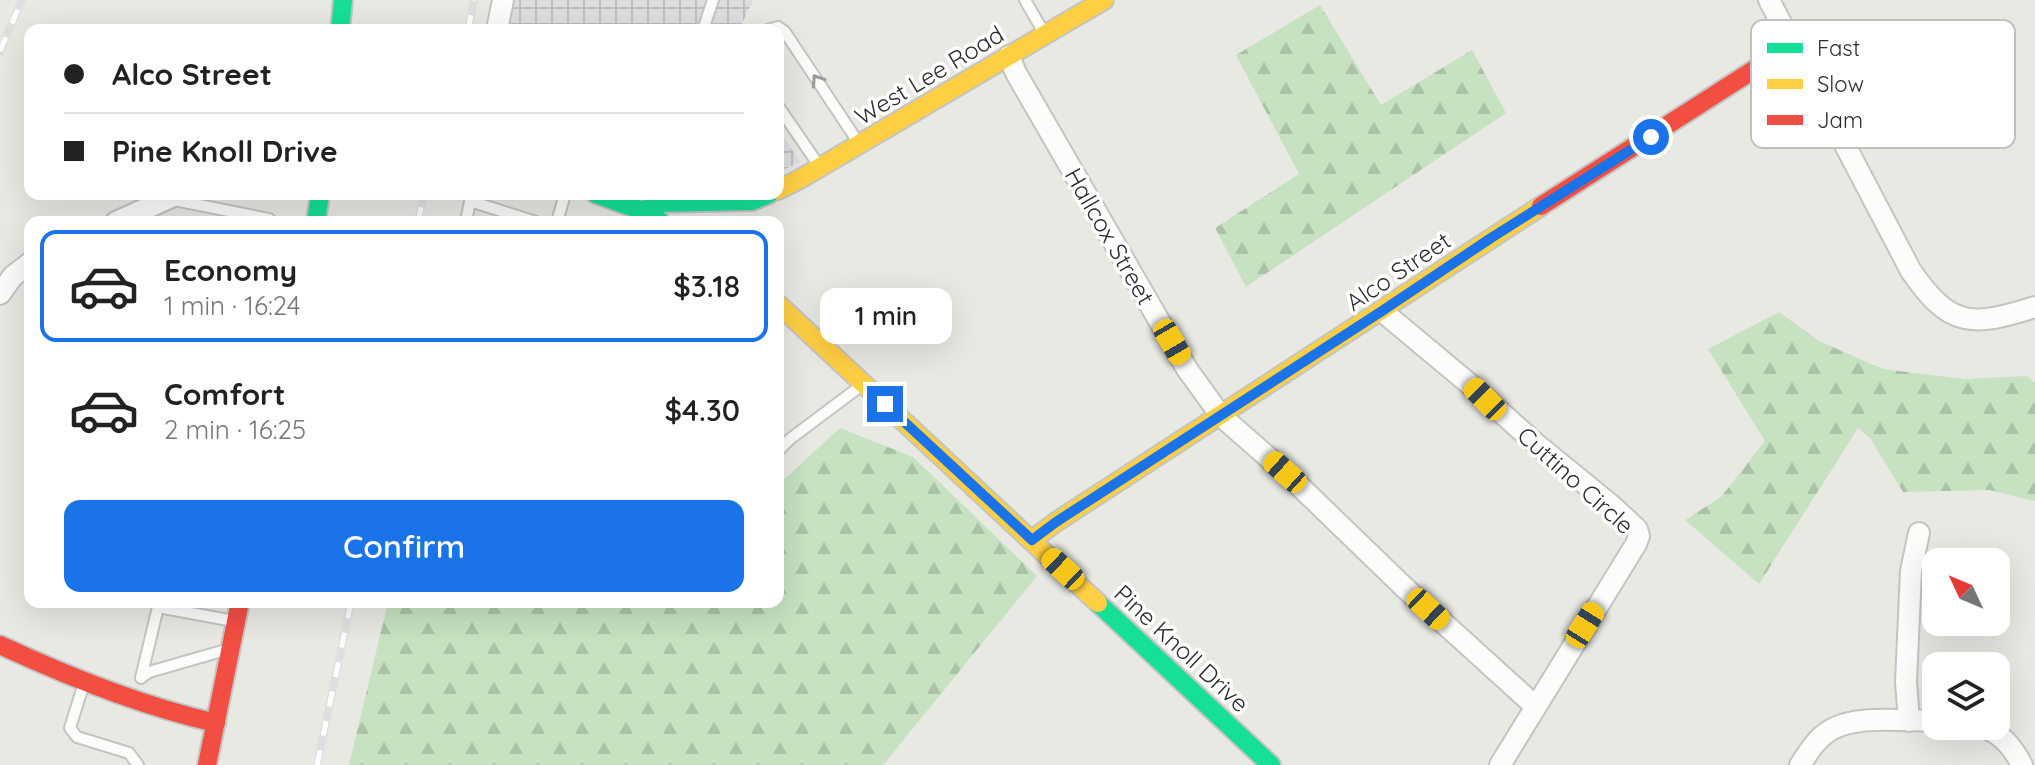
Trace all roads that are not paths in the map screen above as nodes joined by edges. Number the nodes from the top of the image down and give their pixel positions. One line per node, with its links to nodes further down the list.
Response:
1 (343, 0): 8 (street)
2 (503, 0): 9 (street)
3 (713, 0): 10 (lane)
4 (1025, 0): 12 (lane)
5 (1104, 0): 12 (street, West Lee Road)
6 (1769, 0): 7 (street)
7 (1779, 20)
8 (341, 24)
9 (498, 24)
10 (705, 24)
11 (784, 31): 16 (lane, one-way to 11)
12 (1044, 35): 13 (street, West Lee Road)
13 (1009, 56): 16 (street, West Lee Road); 34 (street, Hallcox Street)
14 (1751, 72): 32 (street, Alco Street)
15 (784, 115): 18 (lane)
16 (860, 144): 18 (street, West Lee Road)
17 (1846, 148): 30 (street)
18 (820, 167): 19 (street, West Lee Road)
19 (784, 187)
20 (164, 200): 25 (street)
21 (190, 200): 26 (lane)
22 (476, 200): 27 (lane)
23 (718, 200): 24 (street)
24 (647, 203)
25 (129, 216)
26 (256, 216)
27 (520, 216)
28 (24, 268): 29 (street)
29 (0, 294)
30 (2035, 307)
31 (784, 310): 33 (street, Pine Knoll Drive)
32 (1382, 311): 34 (street, Alco Street); 47 (street, Cuttino Circle)
33 (863, 384): 35 (lane); 37 (street, Pine Knoll Drive)
34 (1221, 416): 37 (street, Alco Street); 47 (street, Hallcox Street)
35 (784, 445)
36 (1919, 533): 48 (street)
37 (1032, 540): 54 (street, Pine Knoll Drive)
38 (158, 608): 44 (lane)
39 (164, 608): 41 (lane)
40 (239, 608): 41 (street)
41 (236, 621): 43 (street)
42 (0, 645): 45 (street)
43 (231, 648): 44 (lane); 50 (street)
44 (141, 678): 46 (lane)
45 (84, 682): 46 (street); 52 (lane)
46 (133, 698): 50 (street)
47 (1535, 706): 55 (street, Cuttino Circle)
48 (1909, 721): 49 (street); 56 (street)
49 (1922, 721)
50 (216, 723): 53 (street)
51 (2005, 740): 57 (street)
52 (138, 765)
53 (207, 765)
54 (1271, 765)
55 (1500, 765)
56 (1800, 765)
57 (2022, 765)

